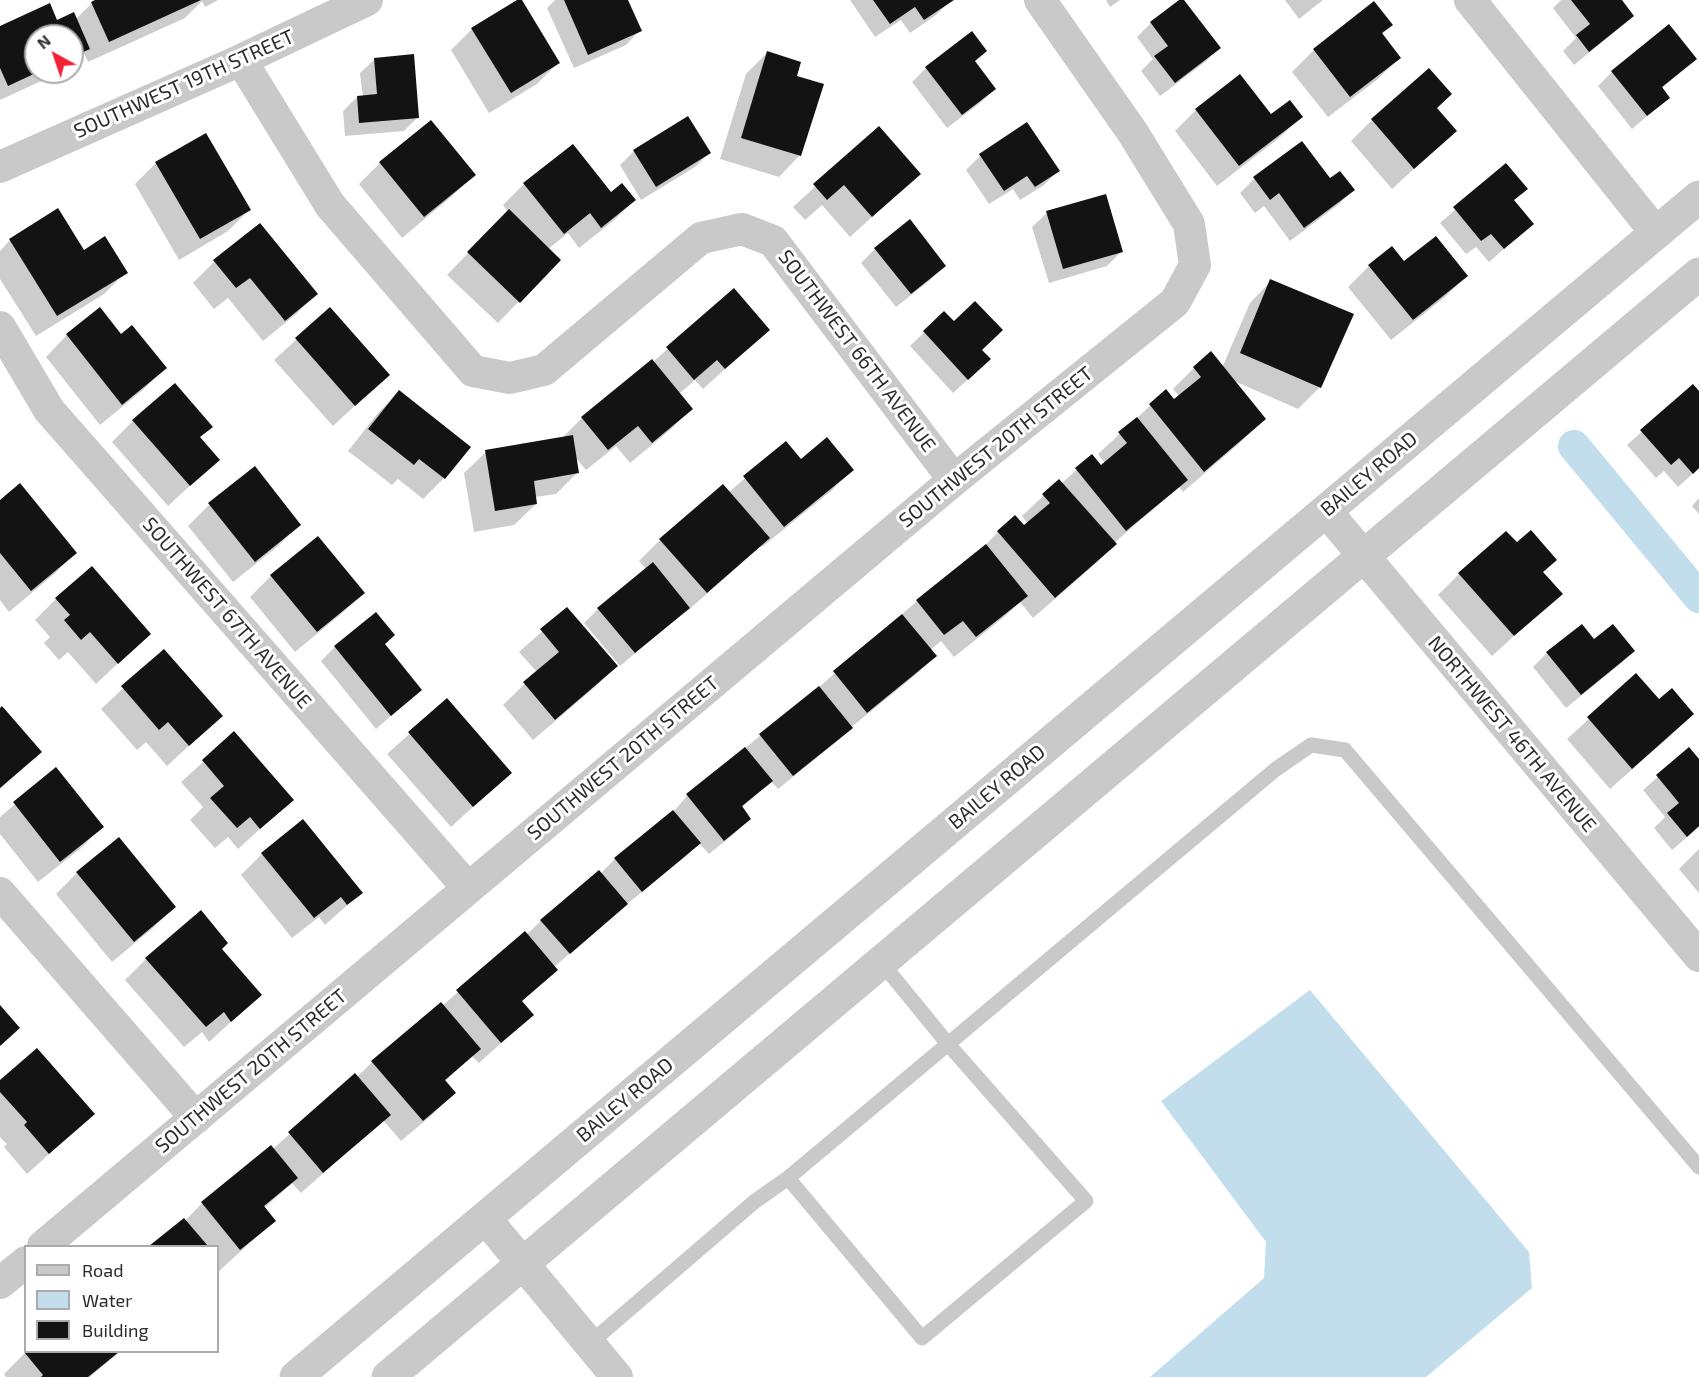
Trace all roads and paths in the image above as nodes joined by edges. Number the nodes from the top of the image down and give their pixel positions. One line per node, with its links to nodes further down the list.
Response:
1 (367, 0): 4 (street, SOUTHWEST 19TH STREET)
2 (1041, 0): 10 (street, SOUTHWEST 20TH STREET)
3 (1470, 0): 7 (street)
4 (241, 60): 5 (street, SOUTHWEST 19TH STREET); 10 (street, SOUTHWEST 66TH AVENUE)
5 (0, 167)
6 (1699, 197): 7 (street, BAILEY ROAD)
7 (1656, 233): 11 (street, BAILEY ROAD)
8 (1699, 275): 12 (street)
9 (0, 327): 13 (street, SOUTHWEST 67TH AVENUE)
10 (954, 480): 13 (street, SOUTHWEST 20TH STREET)
11 (1326, 511): 12 (street, NORTHWEST 46TH AVENUE); 21 (street, BAILEY ROAD)
12 (1364, 556): 15 (street, NORTHWEST 46TH AVENUE); 16 (street)
13 (468, 888): 18 (street, SOUTHWEST 20TH STREET)
14 (0, 893): 18 (street)
15 (1699, 956)
16 (881, 962): 17 (lane); 23 (street)
17 (948, 1044): 19 (lane); 20 (lane); 20 (lane)
18 (196, 1118): 22 (street, SOUTHWEST 20TH STREET)
19 (1699, 1167)
20 (788, 1178): 26 (lane)
21 (485, 1218): 23 (street); 27 (street, BAILEY ROAD)
22 (45, 1245)
23 (523, 1263): 26 (street); 28 (street)
24 (24, 1264): 25 (street)
25 (0, 1283)
26 (590, 1344): 29 (street)
27 (296, 1377)
28 (388, 1377)
29 (617, 1377)

